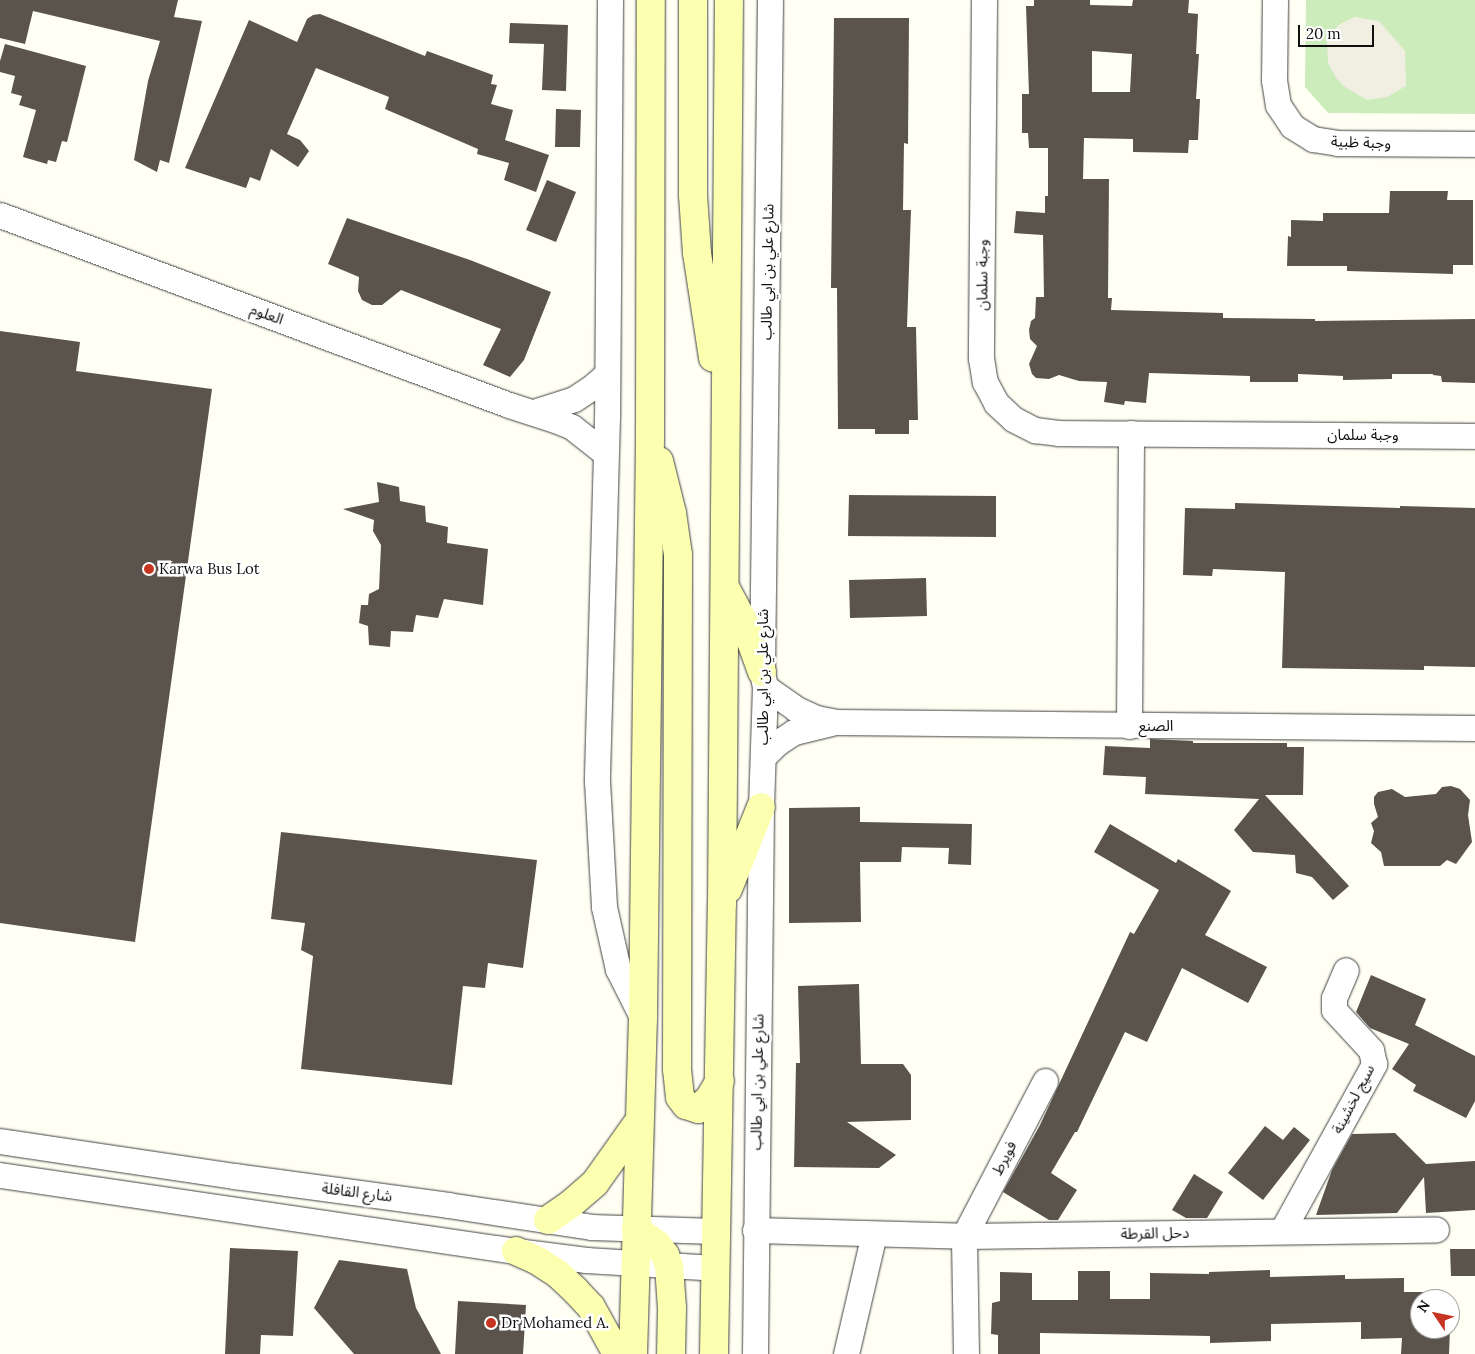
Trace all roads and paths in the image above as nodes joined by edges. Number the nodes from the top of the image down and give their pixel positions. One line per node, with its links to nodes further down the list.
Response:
1 (610, 0): 10 (street)
2 (651, 0): 14 (main road)
3 (693, 0): 12 (main road)
4 (729, 0): 12 (main road)
5 (770, 0): 18 (street, شارع علي بن ابي طالب)
6 (984, 0): 13 (street, وجبة سلمان)
7 (1275, 0): 8 (street, وجبة ظبية)
8 (1475, 144)
9 (0, 215): 11 (street, العلوم)
10 (607, 374): 11 (street); 16 (street)
11 (534, 412): 16 (street, العلوم)
12 (725, 429): 17 (main road)
13 (1131, 433): 15 (street, وجبة سلمان); 20 (street)
14 (650, 436): 26 (main road); 27 (main road)
15 (1475, 436)
16 (605, 453): 26 (street)
17 (724, 585): 18 (main road); 24 (main road)
18 (764, 679): 19 (street, الصنع); 22 (street, شارع علي بن ابي طالب)
19 (837, 722): 20 (street, الصنع); 22 (street, الصنع)
20 (1129, 726): 21 (street, الصنع)
21 (1475, 728)
22 (763, 757): 23 (street, شارع علي بن ابي طالب)
23 (761, 806): 24 (main road); 35 (street, شارع علي بن ابي طالب)
24 (722, 904): 27 (main road)
25 (1346, 970): 37 (street, سيج لخشينة)
26 (643, 1019): 29 (main road)
27 (720, 1081): 36 (main road)
28 (1045, 1081): 39 (street, فويرط)
29 (639, 1121): 32 (main road); 33 (main road)
30 (0, 1141): 32 (street, شارع القافلة)
31 (0, 1175): 40 (street)
32 (548, 1220): 33 (street, شارع القافلة)
33 (636, 1229): 36 (street, شارع القافلة); 41 (main road); 42 (main road)
34 (1436, 1229): 37 (street, دحل القرطة)
35 (755, 1230): 38 (street, دحل القرطة); 48 (street, شارع علي بن ابي طالب)
36 (715, 1231): 43 (main road)
37 (1282, 1231): 39 (street, دحل القرطة)
38 (874, 1234): 39 (street, دحل القرطة); 49 (street)
39 (964, 1236): 50 (street)
40 (516, 1251): 41 (street); 44 (main road)
41 (636, 1264): 42 (street); 45 (main road)
42 (669, 1266): 43 (street); 46 (main road)
43 (714, 1268): 47 (main road)
44 (617, 1354)
45 (633, 1354)
46 (671, 1354)
47 (714, 1354)
48 (754, 1354)
49 (846, 1354)
50 (966, 1354)

